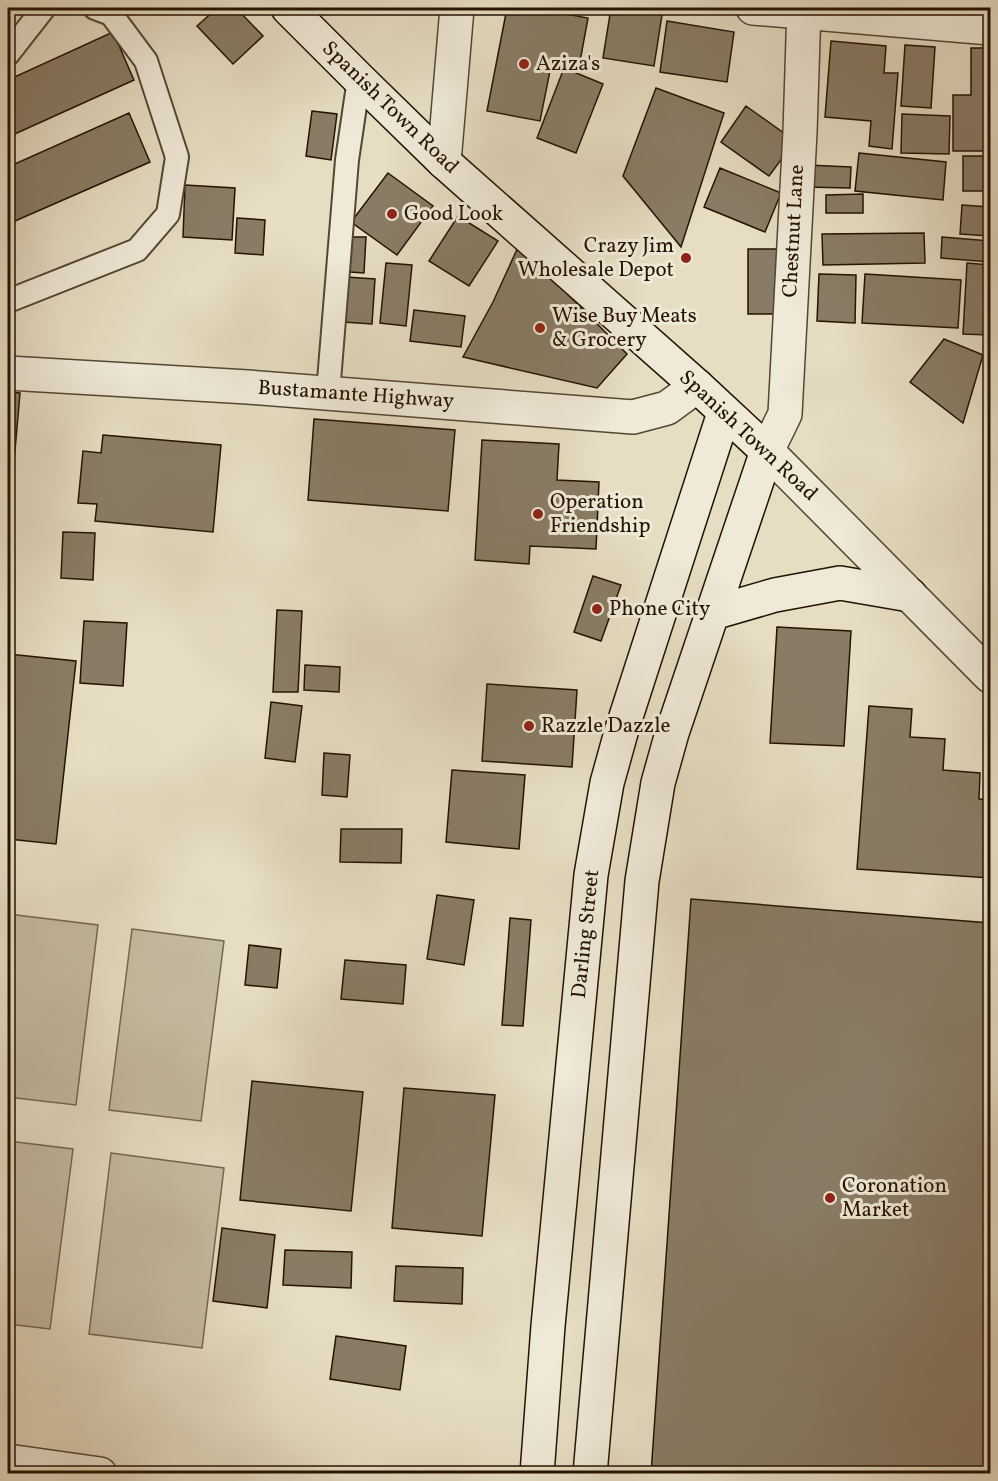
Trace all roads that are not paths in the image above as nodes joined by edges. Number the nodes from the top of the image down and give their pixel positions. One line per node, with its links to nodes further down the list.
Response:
1 (44, 8): 8 (lane)
2 (95, 8): 11 (lane)
3 (288, 8): 9 (street, Spanish Town Road)
4 (457, 8): 10 (street)
5 (753, 8): 6 (street)
6 (804, 10): 7 (street); 16 (street, Chestnut Lane)
7 (990, 28)
8 (8, 54)
9 (359, 80): 10 (street, Spanish Town Road); 14 (lane)
10 (444, 162): 13 (street, Spanish Town Road)
11 (8, 301)
12 (8, 373): 14 (street, Bustamante Highway)
13 (697, 386): 14 (street, Bustamante Highway); 15 (street, Spanish Town Road)
14 (328, 393)
15 (724, 412): 16 (street, Spanish Town Road); 22 (street, Darling Street)
16 (767, 451): 17 (street, Spanish Town Road); 18 (street)
17 (910, 595): 18 (street); 19 (street, Spanish Town Road)
18 (713, 613): 23 (street)
19 (990, 676)
20 (8, 1461): 21 (street)
21 (100, 1473)
22 (537, 1473)
23 (590, 1473)

